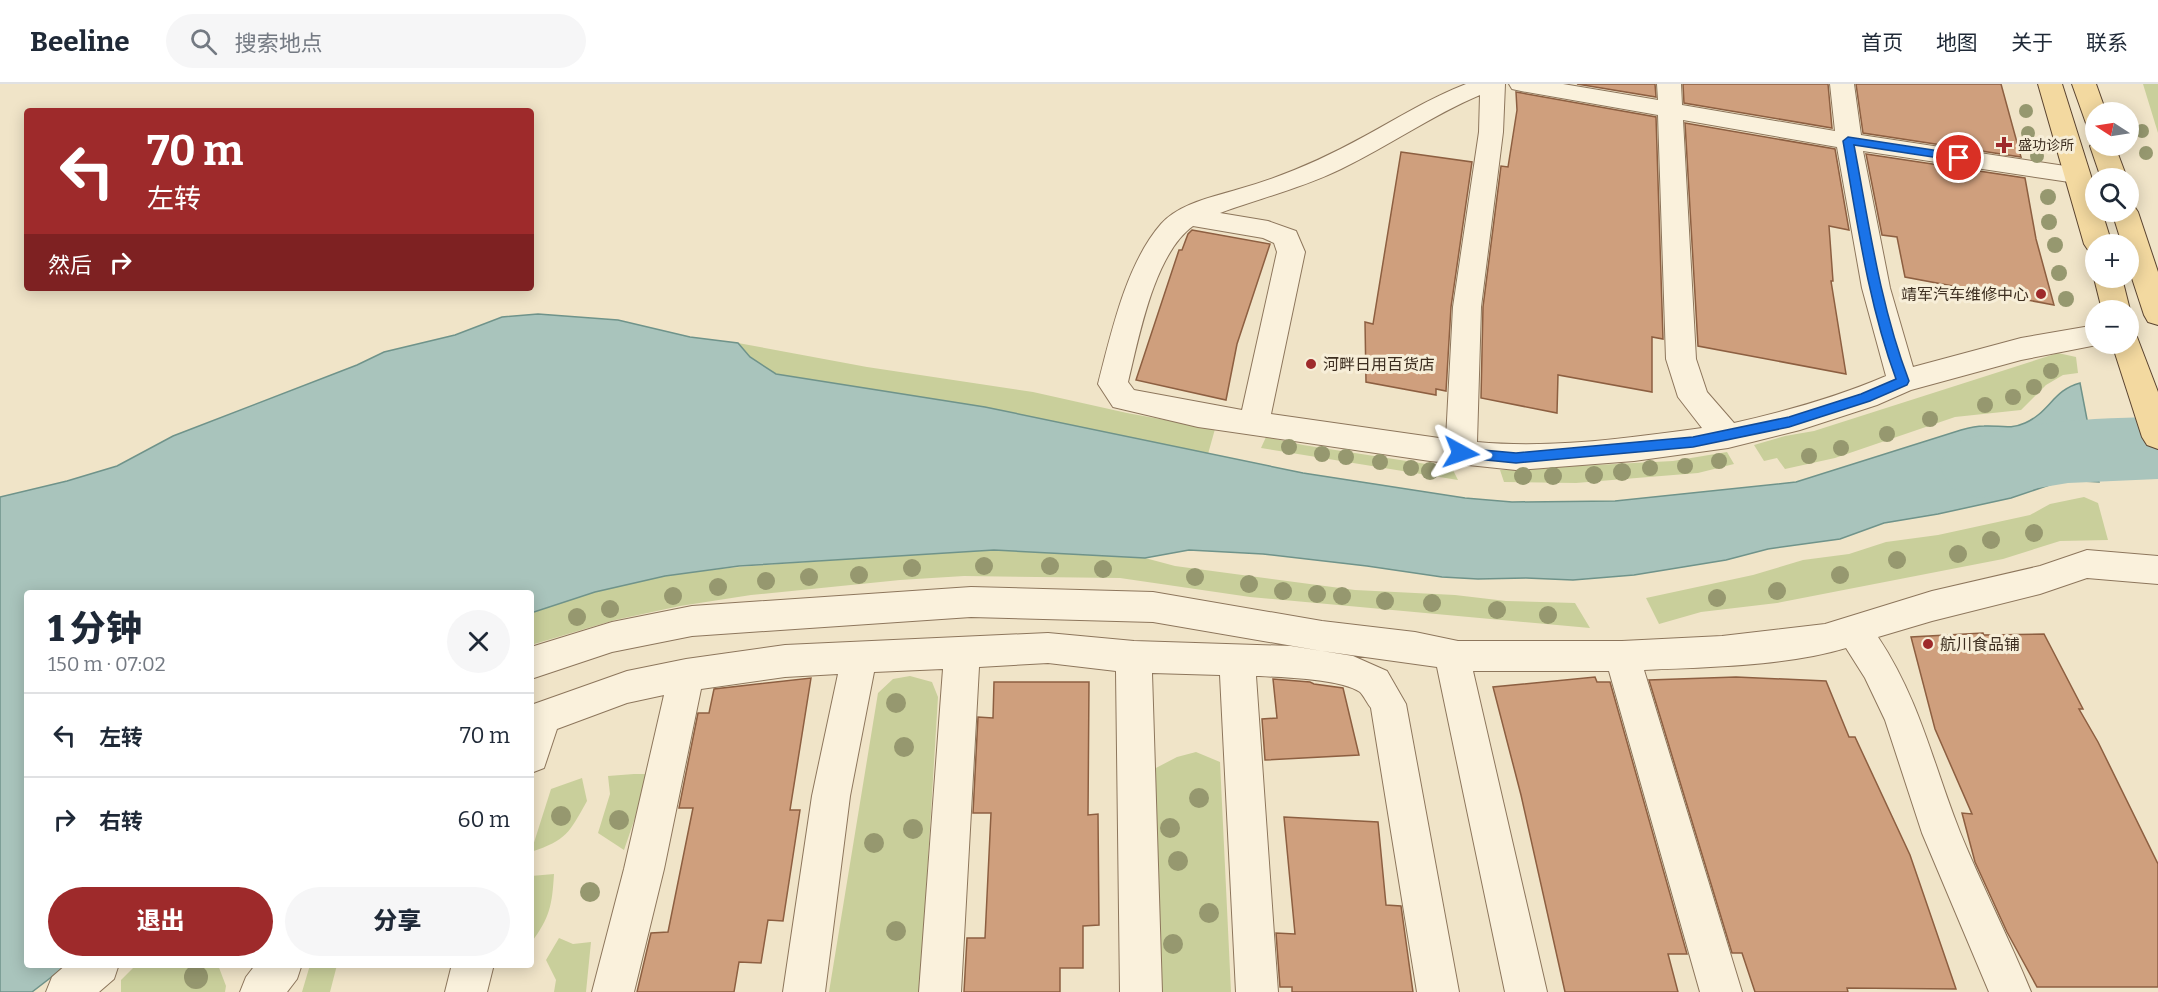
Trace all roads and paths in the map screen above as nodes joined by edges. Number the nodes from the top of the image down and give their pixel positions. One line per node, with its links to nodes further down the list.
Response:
1 (1492, 84): 10 (street); 20 (street)
2 (1521, 84): 6 (street)
3 (1842, 84): 8 (street)
4 (2050, 84): 9 (main road)
5 (2084, 84): 7 (main road)
6 (1669, 97): 8 (street); 18 (street)
7 (2090, 102)
8 (1848, 141): 9 (street); 16 (street)
9 (2076, 175): 12 (main road)
10 (1191, 217): 17 (street); 17 (street)
11 (2128, 222): 13 (main road)
12 (2095, 234)
13 (2158, 315)
14 (2085, 337): 16 (street)
15 (2130, 354): 19 (main road)
16 (1903, 381): 18 (street)
17 (1253, 423): 20 (street)
18 (1728, 436): 20 (street)
19 (2158, 437)
20 (1461, 453)
21 (2158, 570): 22 (street)
22 (1854, 630): 26 (street); 47 (street)
23 (962, 653): 25 (street); 27 (street); 41 (street)
24 (1452, 655): 26 (street); 29 (street); 45 (street)
25 (859, 656): 30 (street); 40 (street)
26 (1622, 656): 46 (street)
27 (1134, 657): 28 (street); 42 (street)
28 (1237, 659): 43 (street); 44 (street)
29 (534, 662)
30 (686, 675): 31 (street); 39 (street)
31 (536, 721)
32 (94, 968): 36 (street)
33 (256, 968): 37 (street)
34 (279, 968): 37 (street)
35 (472, 968): 38 (street)
36 (67, 992)
37 (261, 992)
38 (466, 992)
39 (613, 992)
40 (804, 992)
41 (940, 992)
42 (1142, 992)
43 (1257, 992)
44 (1438, 992)
45 (1526, 992)
46 (1721, 992)
47 (2010, 992)

